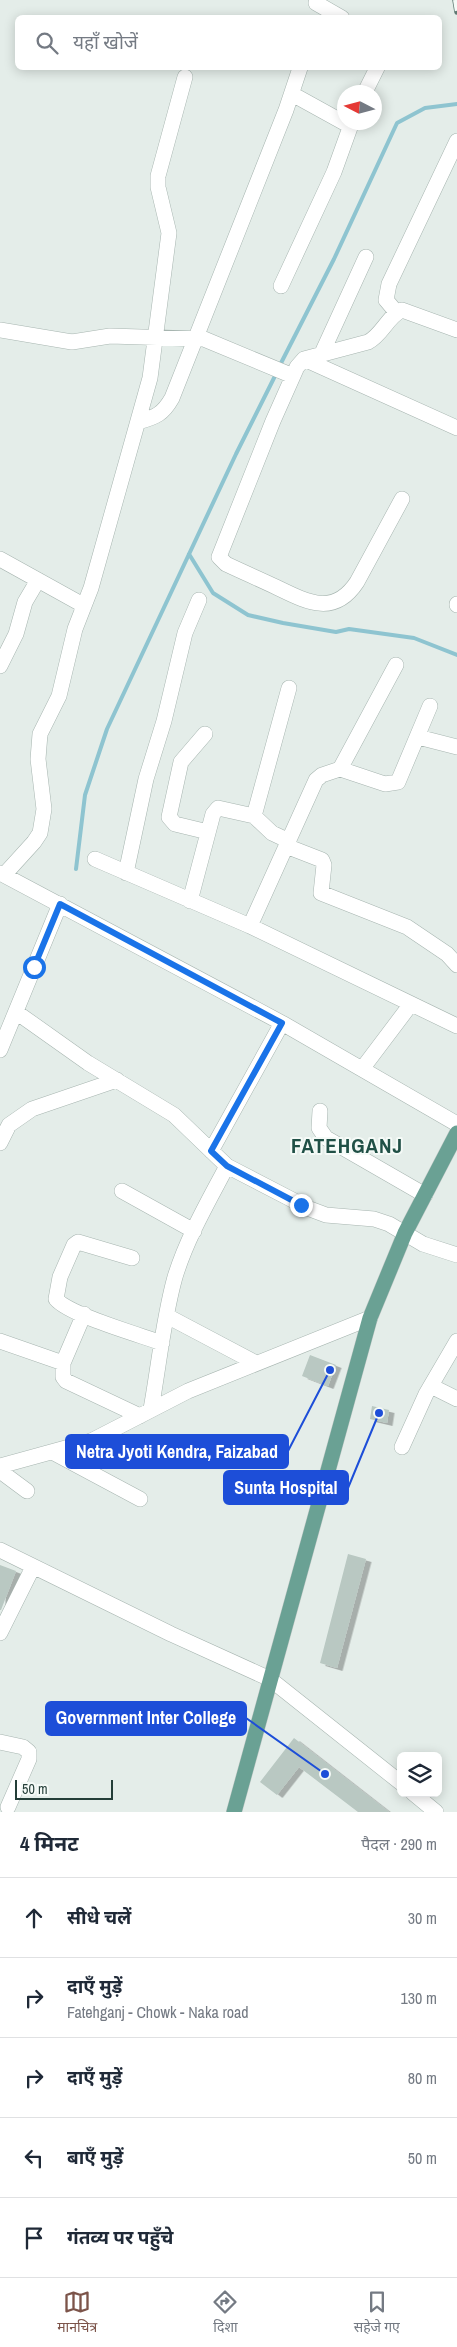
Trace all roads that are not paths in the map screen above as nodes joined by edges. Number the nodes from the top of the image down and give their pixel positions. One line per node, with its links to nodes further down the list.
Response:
1 (315, 7): 2 (street)
2 (335, 15)
3 (299, 70): 7 (street)
4 (376, 70): 6 (street)
5 (185, 77): 16 (street)
6 (368, 85)
7 (292, 94): 8 (street); 17 (street)
8 (337, 117)
9 (349, 130): 12 (street)
10 (457, 141): 13 (street)
11 (366, 258): 18 (street)
12 (282, 286)
13 (396, 312): 15 (street); 18 (street)
14 (0, 330): 16 (street)
15 (457, 330)
16 (155, 337): 17 (street); 21 (street)
17 (196, 338): 20 (street); 21 (street)
18 (322, 353): 19 (street)
19 (304, 359): 20 (street); 22 (street)
20 (284, 372): 23 (street)
21 (138, 422): 27 (street)
22 (457, 428)
23 (402, 499)
24 (0, 559): 25 (street)
25 (38, 580): 27 (street); 29 (street)
26 (199, 600): 40 (street)
27 (83, 605): 41 (street)
28 (396, 665): 35 (street)
29 (0, 666)
30 (289, 688): 36 (street)
31 (430, 706): 33 (street)
32 (205, 734): 37 (street)
33 (418, 737): 34 (street); 35 (street)
34 (457, 747)
35 (340, 769): 38 (street)
36 (254, 816): 37 (street); 38 (street)
37 (208, 832): 42 (street)
38 (288, 844): 44 (street); 45 (street)
39 (95, 859): 40 (street)
40 (126, 873): 42 (street)
41 (2, 874): 43 (street)
42 (190, 900): 44 (street)
43 (60, 904): 47 (street); 48 (street)
44 (250, 926): 46 (street)
45 (457, 965)
46 (411, 1004): 49 (street); 51 (street)
47 (16, 1012): 50 (street); 52 (street)
48 (282, 1023): 51 (street); 57 (street)
49 (457, 1026)
50 (0, 1050)
51 (362, 1068): 54 (street)
52 (117, 1080): 56 (street); 57 (street)
53 (320, 1111): 60 (street)
54 (457, 1124)
55 (457, 1133): 60 (main road)
56 (0, 1143)
57 (211, 1151): 58 (street)
58 (227, 1166): 61 (street); 62 (street)
59 (122, 1191): 61 (street)
60 (424, 1195): 62 (main road)
61 (194, 1231): 66 (street)
62 (405, 1233): 63 (street); 67 (main road)
63 (457, 1255)
64 (132, 1258): 65 (street)
65 (84, 1314): 70 (street); 71 (street)
66 (167, 1316): 70 (street); 72 (street)
67 (370, 1318): 72 (street); 85 (main road)
68 (0, 1341): 71 (street)
69 (457, 1341): 73 (street)
70 (162, 1343): 75 (street)
71 (63, 1363): 75 (street)
72 (256, 1363): 75 (street)
73 (431, 1386): 74 (street); 76 (street)
74 (457, 1400)
75 (146, 1412): 77 (street)
76 (402, 1447)
77 (54, 1453): 78 (street); 81 (street)
78 (0, 1466)
79 (0, 1470): 80 (street)
80 (27, 1492)
81 (140, 1499)
82 (0, 1550): 83 (street)
83 (33, 1567): 84 (street); 85 (street)
84 (0, 1633)
85 (270, 1679): 87 (street); 90 (main road)
86 (0, 1742): 89 (street)
87 (397, 1780)
88 (418, 1797): 91 (street)
89 (9, 1808)
90 (234, 1812)
91 (436, 1812)

